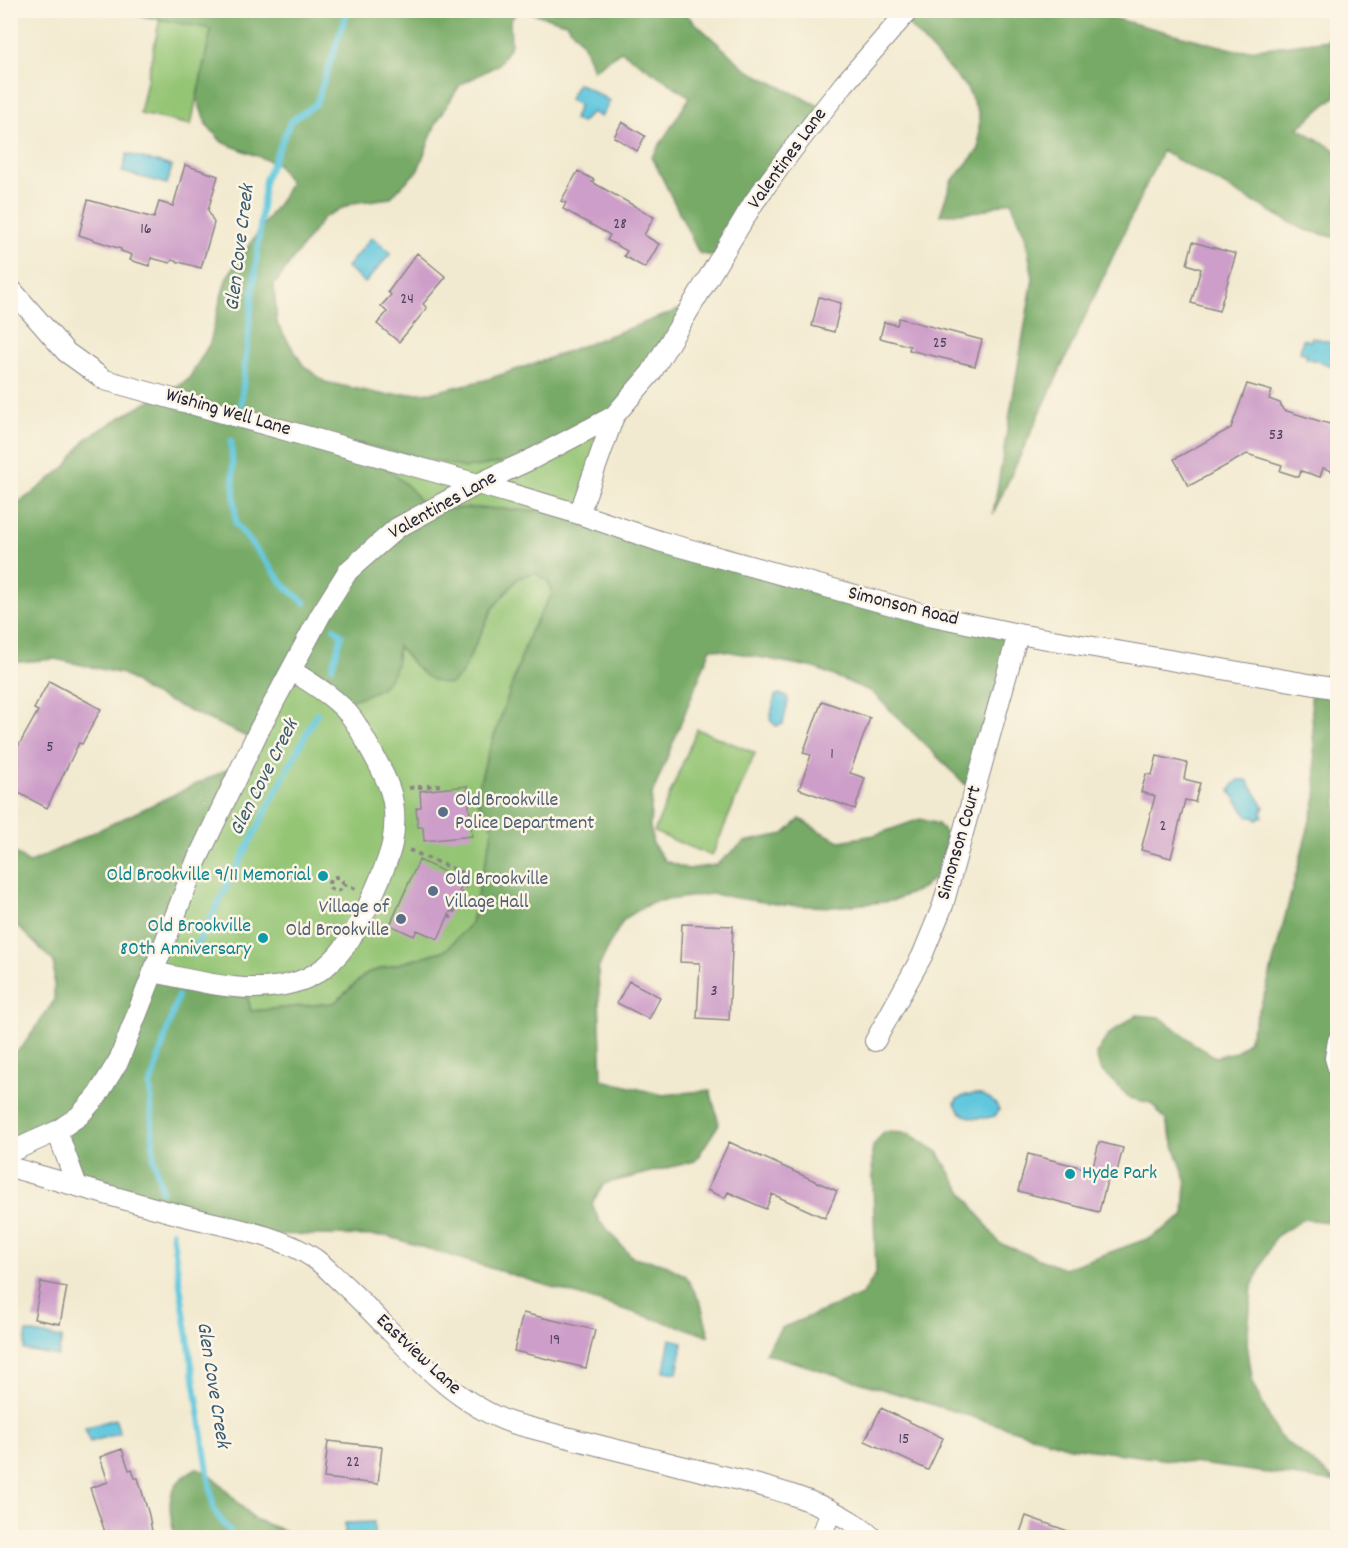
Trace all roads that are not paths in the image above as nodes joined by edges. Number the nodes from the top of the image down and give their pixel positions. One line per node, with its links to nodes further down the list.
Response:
1 (909, 10): 3 (street, Valentines Lane)
2 (10, 288): 4 (street, Wishing Well Lane)
3 (614, 416): 4 (street, Valentines Lane); 5 (street)
4 (478, 484): 5 (street, Simonson Road); 7 (street, Valentines Lane)
5 (579, 514): 6 (street, Simonson Road)
6 (1018, 634): 8 (street, Simonson Road); 10 (street, Simonson Court)
7 (291, 670): 9 (street, Valentines Lane); 9 (street)
8 (1338, 689)
9 (153, 972): 13 (street, Valentines Lane)
10 (875, 1041)
11 (1338, 1041): 12 (street)
12 (1338, 1068)
13 (57, 1131): 14 (street, Valentines Lane); 16 (street)
14 (10, 1152)
15 (10, 1167): 16 (street, Eastview Lane)
16 (77, 1186): 17 (street, Eastview Lane)
17 (831, 1510): 18 (street); 19 (street, Eastview Lane)
18 (821, 1538)
19 (873, 1538)

